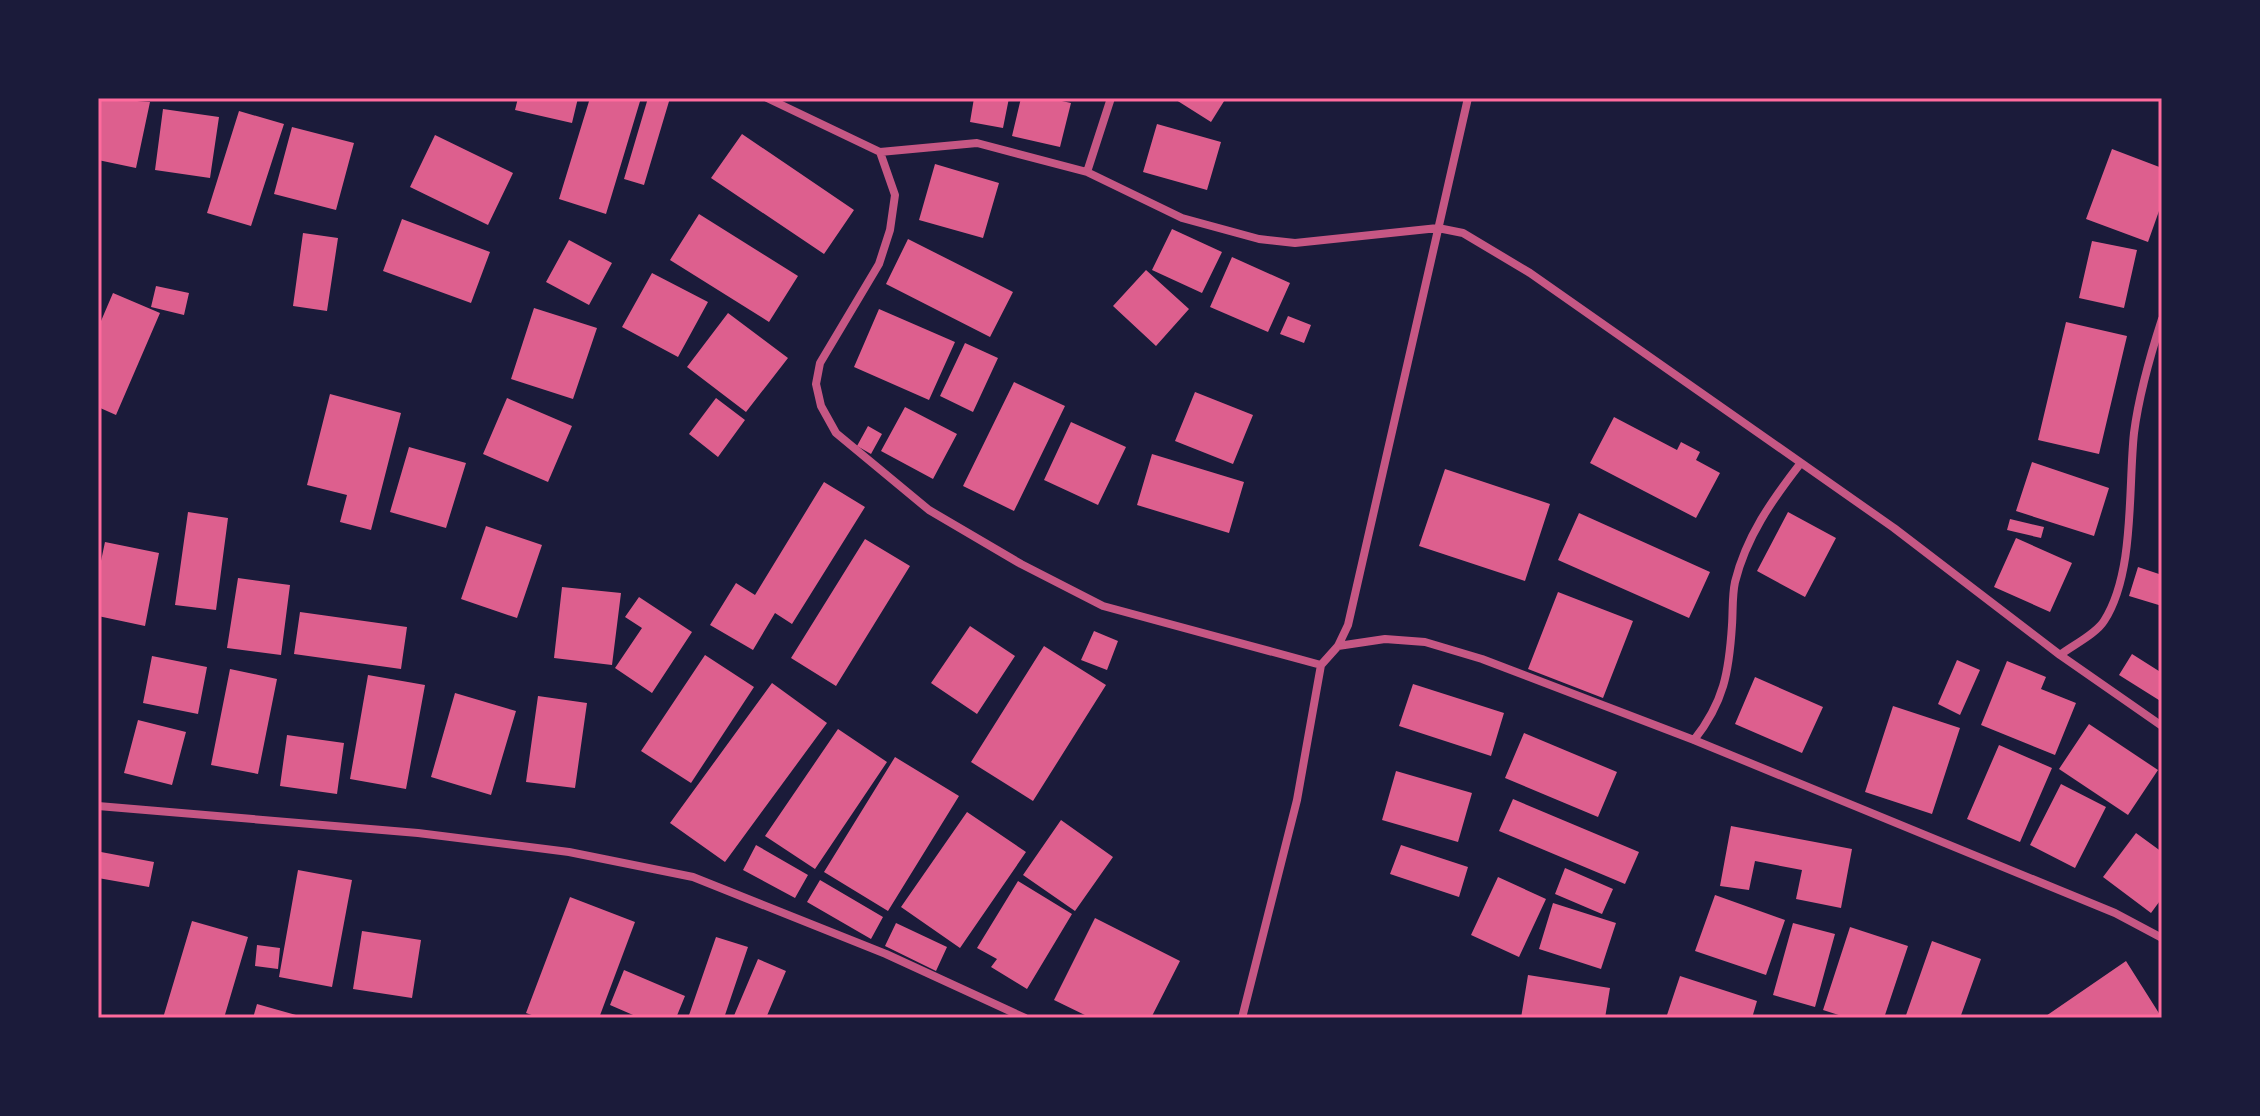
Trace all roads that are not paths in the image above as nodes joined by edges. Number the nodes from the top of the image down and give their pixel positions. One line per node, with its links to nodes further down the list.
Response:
1 (767, 98): 4 (street)
2 (1111, 98): 5 (street)
3 (1468, 98): 6 (street)
4 (880, 152): 5 (street); 11 (street)
5 (1087, 172): 6 (street)
6 (1438, 228): 8 (street); 9 (street)
7 (2162, 319): 10 (street)
8 (1800, 464): 10 (street); 13 (street)
9 (1338, 646): 11 (street); 13 (street)
10 (2060, 655): 12 (street)
11 (1321, 665): 17 (street)
12 (2162, 726)
13 (1694, 740): 15 (street)
14 (98, 806): 16 (street)
15 (2162, 938)
16 (1025, 1018)
17 (1242, 1018)

